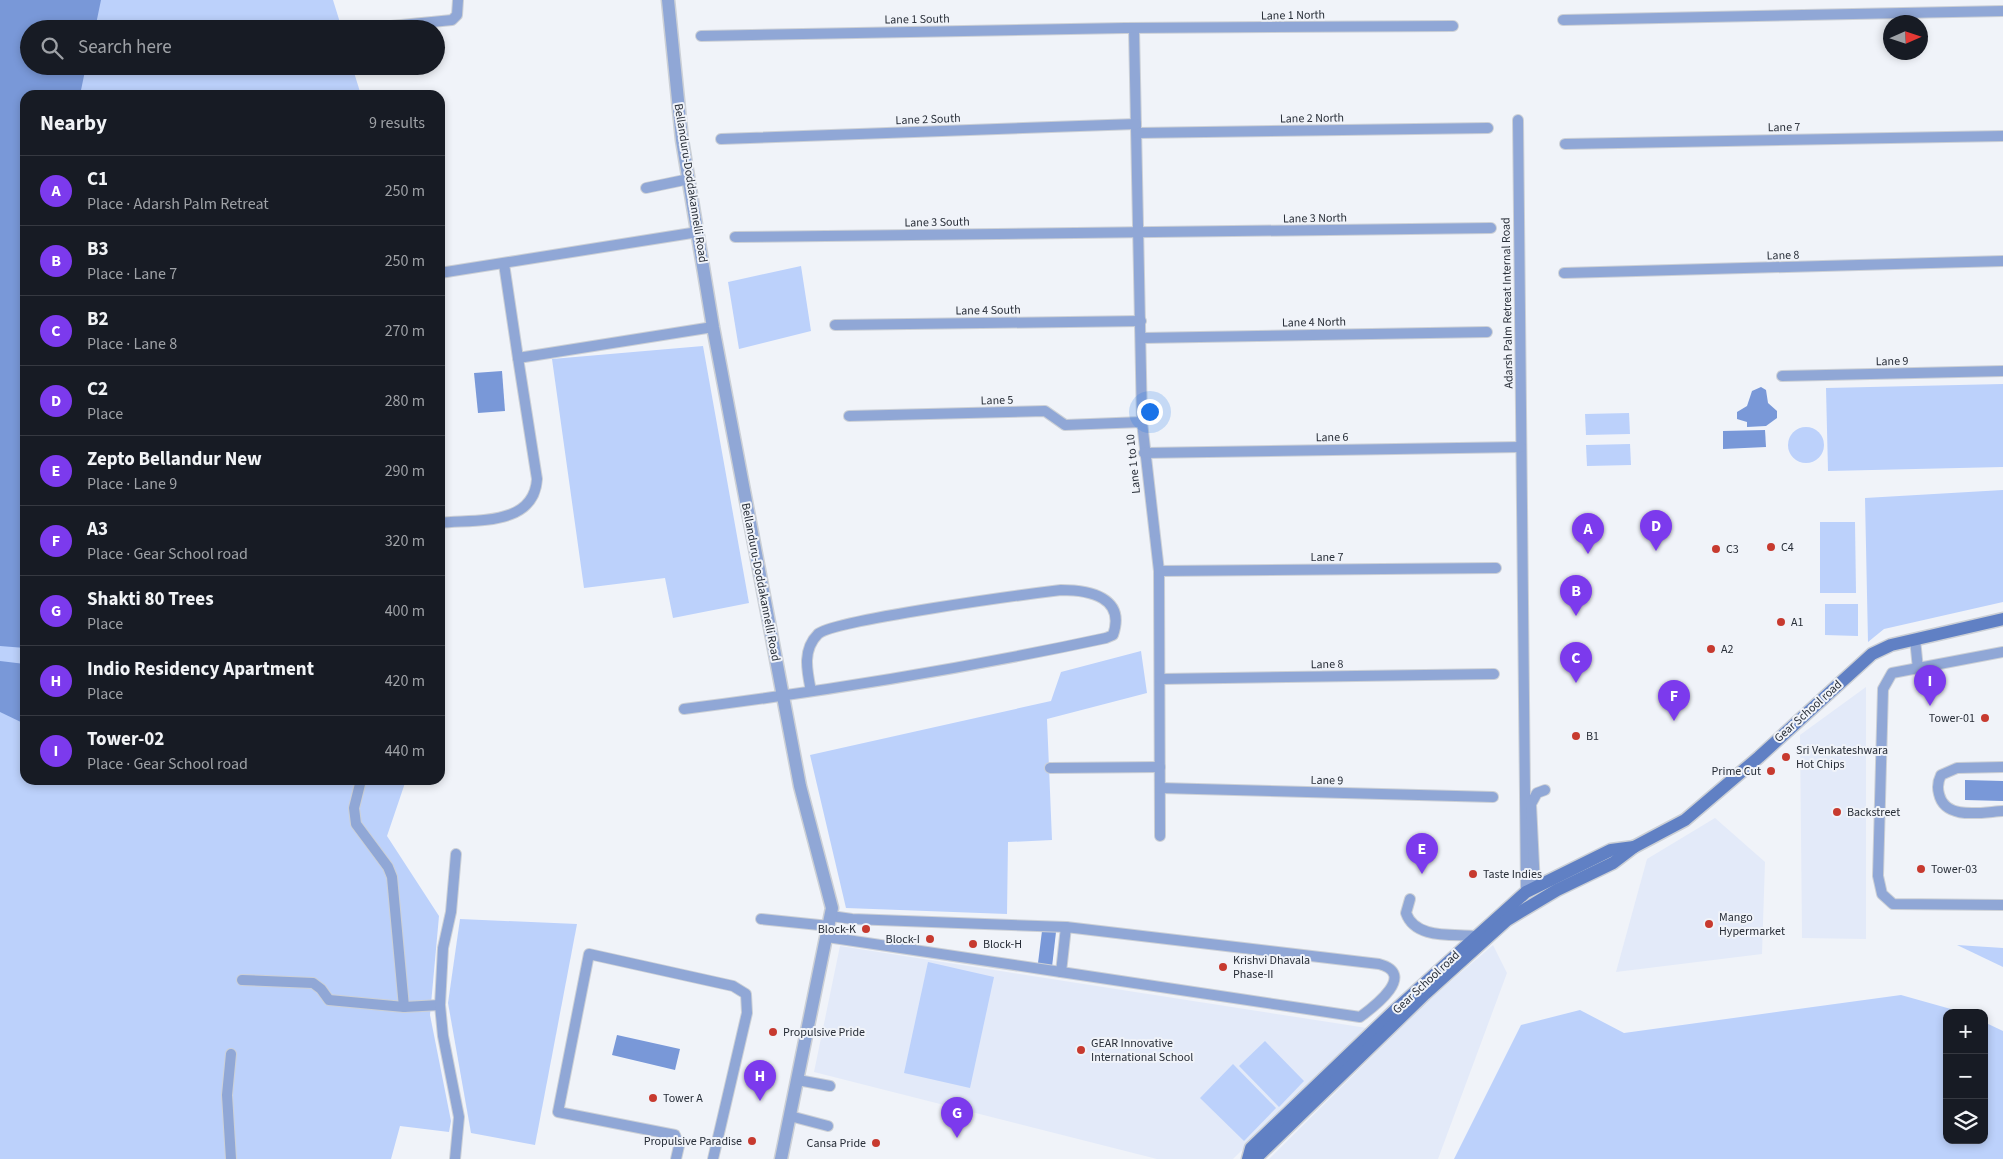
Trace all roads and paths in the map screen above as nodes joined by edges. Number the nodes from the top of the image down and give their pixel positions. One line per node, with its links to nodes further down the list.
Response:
1 (458, 0): 5 (street)
2 (668, 0): 15 (street, Bellanduru-Doddakannelli Road)
3 (2003, 11): 4 (street)
4 (1562, 20)
5 (445, 21)
6 (1453, 26): 7 (street, Lane 1 North)
7 (1134, 29): 8 (street, Lane 1 South); 10 (street, Lane 1 to 10)
8 (701, 36)
9 (1518, 120): 35 (street, Adarsh Palm Retreat Internal Road)
10 (1136, 128): 11 (street, Lane 2 North); 13 (street, Lane 2 South); 19 (street, Lane 1 to 10)
11 (1488, 128)
12 (2003, 136): 14 (street, Lane 7)
13 (721, 139)
14 (1565, 144)
15 (689, 179): 16 (street); 18 (street, Bellanduru-Doddakannelli Road)
16 (646, 188)
17 (1492, 228): 19 (street, Lane 3 North)
18 (698, 232): 22 (street); 27 (street, Bellanduru-Doddakannelli Road)
19 (1139, 233): 20 (street, Lane 3 South); 25 (street, Lane 1 to 10)
20 (735, 237)
21 (2003, 261): 24 (street, Lane 8)
22 (504, 264): 23 (street); 30 (street)
23 (445, 272)
24 (1564, 273)
25 (1141, 321): 26 (street, Lane 4 South); 29 (street, Lane 1 to 10)
26 (835, 325)
27 (713, 327): 30 (street); 47 (street, Bellanduru-Doddakannelli Road)
28 (1487, 332): 29 (street, Lane 4 North)
29 (1142, 338): 34 (street, Lane 1 to 10)
30 (518, 358): 37 (street)
31 (2003, 371): 32 (street, Lane 9)
32 (1782, 376)
33 (849, 416): 34 (street, Lane 5)
34 (1142, 422): 36 (street, Lane 1 to 10)
35 (1521, 447): 36 (street, Lane 6); 60 (street, Adarsh Palm Retreat Internal Road)
36 (1144, 453): 39 (street, Lane 1 to 10)
37 (445, 523)
38 (1496, 568): 39 (street, Lane 7)
39 (1159, 571): 45 (street, Lane 1 to 10)
40 (2003, 619): 41 (main road, Gear School road)
41 (1915, 639): 43 (street); 58 (main road, Gear School road)
42 (2003, 652): 43 (street)
43 (1918, 669): 62 (street)
44 (1494, 674): 45 (street, Lane 8)
45 (1160, 678): 49 (street, Lane 1 to 10)
46 (811, 692): 46 (street); 47 (street)
47 (782, 696): 48 (street); 65 (street, Bellanduru-Doddakannelli Road)
48 (684, 709)
49 (1160, 767): 51 (street); 53 (street, Lane 1 to 10)
50 (2003, 767): 56 (street)
51 (1050, 768)
52 (360, 785): 73 (street)
53 (1160, 788): 55 (street, Lane 9); 57 (street, Lane 1 to 10)
54 (1545, 790): 60 (street)
55 (1493, 797)
56 (2003, 811)
57 (1160, 836)
58 (1634, 847): 60 (main road, Gear School road); 63 (main road, Gear School road)
59 (456, 854): 72 (street)
60 (1530, 889): 63 (main road, Gear School road)
61 (1410, 899): 67 (street)
62 (2003, 904)
63 (1515, 909): 67 (main road, Gear School road); 74 (main road, Gear School road)
64 (761, 919): 65 (street)
65 (829, 926): 66 (street); 68 (street); 76 (street, Bellanduru-Doddakannelli Road)
66 (1066, 927): 68 (street); 70 (street)
67 (1474, 936): 74 (main road, Gear School road)
68 (1061, 972): 71 (street)
69 (242, 980): 73 (street)
70 (1387, 993): 71 (street); 74 (street)
71 (1380, 1002): 74 (street)
72 (440, 1005): 73 (street); 81 (street)
73 (404, 1007)
74 (1401, 1011): 85 (main road, Gear School road); 86 (main road, Gear School road)
75 (231, 1054): 80 (street)
76 (798, 1080): 77 (street); 78 (street, Bellanduru-Doddakannelli Road)
77 (830, 1086)
78 (790, 1116): 79 (street); 84 (street, Bellanduru-Doddakannelli Road)
79 (828, 1126)
80 (231, 1159)
81 (455, 1159)
82 (676, 1159): 83 (street)
83 (713, 1159)
84 (782, 1159)
85 (1248, 1159)
86 (1255, 1159)

